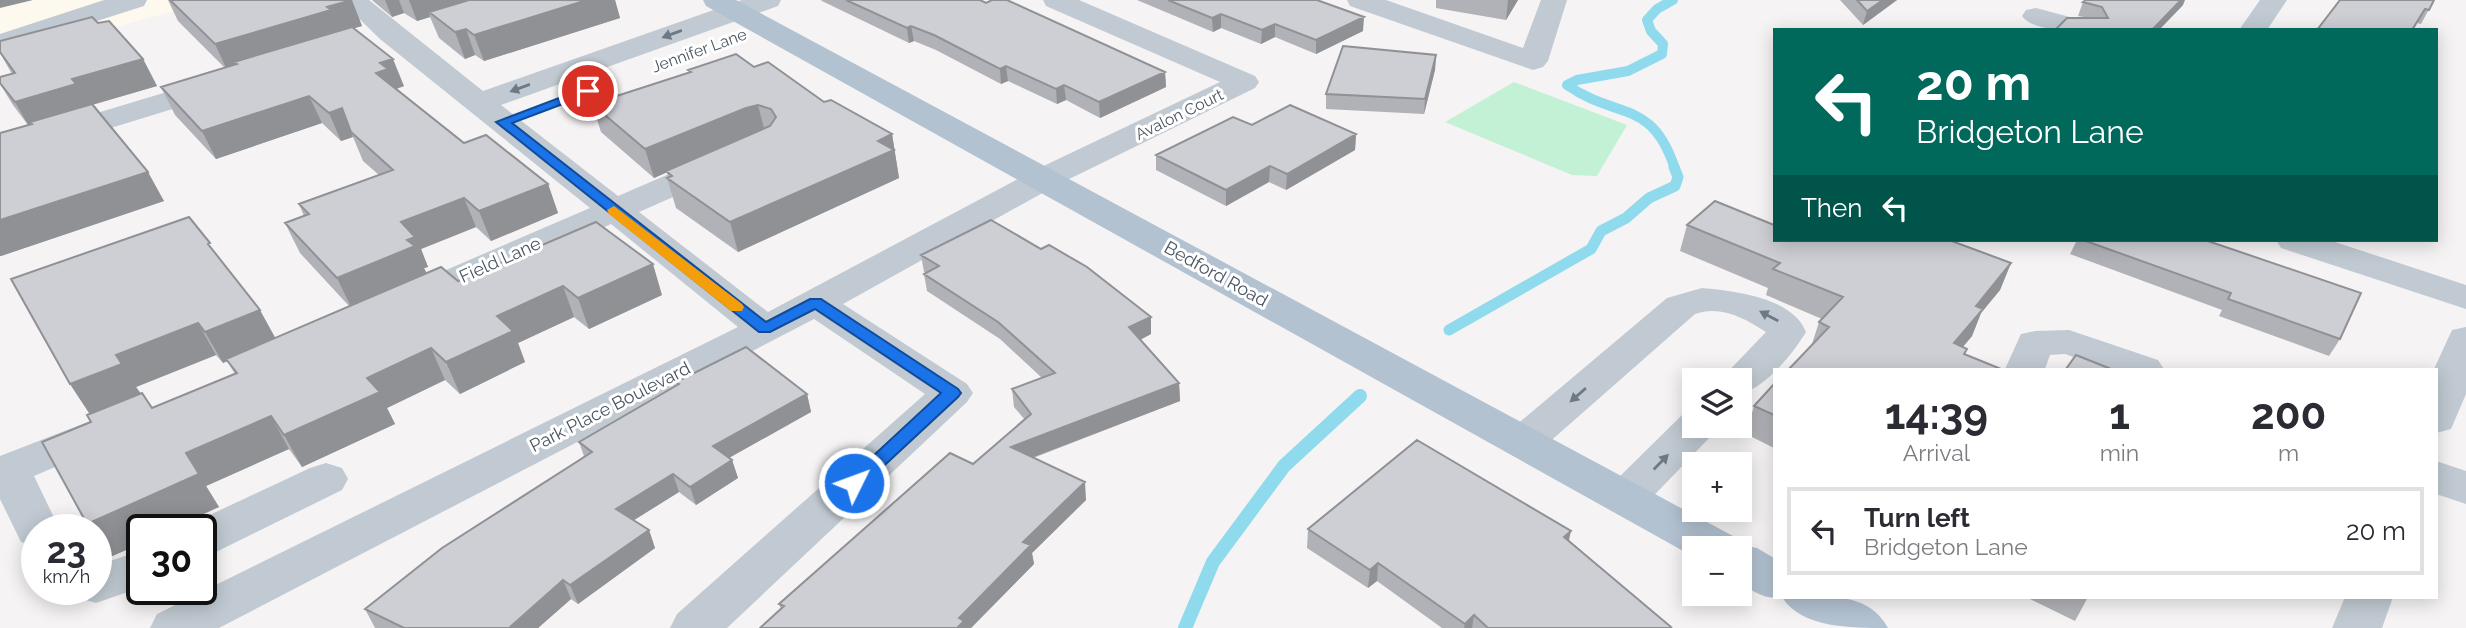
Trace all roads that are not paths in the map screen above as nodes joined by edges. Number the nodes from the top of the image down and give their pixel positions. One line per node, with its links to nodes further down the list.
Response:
1 (353, 0): 15 (street)
2 (1056, 0): 18 (street, Avalon Court)
3 (1360, 0): 4 (street)
4 (1554, 0)
5 (2274, 0): 10 (street)
6 (114, 2): 11 (street)
7 (746, 9): 12 (street, Jennifer Lane, one-way to 12); 13 (street, Jennifer Lane); 18 (main road, Bedford Road)
8 (2036, 16): 9 (street)
9 (2079, 28)
10 (2254, 28)
11 (0, 43)
12 (607, 57): 13 (street, Jennifer Lane); 15 (street, Jennifer Lane, one-way to 15)
13 (634, 74): 15 (street, Jennifer Lane)
14 (247, 76): 17 (street)
15 (491, 112): 19 (street)
16 (752, 150): 19 (street, Field Lane)
17 (0, 152)
18 (1043, 179): 22 (street, Park Place Boulevard); 32 (main road, Bedford Road)
19 (613, 210): 23 (street, Field Lane); 24 (street)
20 (2300, 242): 21 (street)
21 (2466, 298)
22 (816, 303): 24 (street, Park Place Boulevard); 46 (street)
23 (372, 316)
24 (765, 329): 45 (street, Park Place Boulevard)
25 (2466, 339): 29 (street)
26 (2025, 368): 27 (street)
27 (2141, 368)
28 (1752, 369): 32 (street, one-way to 32)
29 (2438, 414)
30 (134, 418): 33 (street)
31 (1683, 438): 37 (street, one-way to 31)
32 (1523, 442): 37 (main road, Bedford Road)
33 (5, 471): 38 (street)
34 (2438, 478): 36 (street)
35 (326, 479): 39 (street)
36 (2466, 488)
37 (1625, 498): 40 (main road, Bedford Road)
38 (28, 514)
39 (217, 531)
40 (1694, 536)
41 (1752, 568): 42 (main road)
42 (1773, 579)
43 (1810, 599): 47 (main road)
44 (2368, 599): 48 (street)
45 (175, 628)
46 (695, 628)
47 (1863, 628)
48 (2357, 628)

